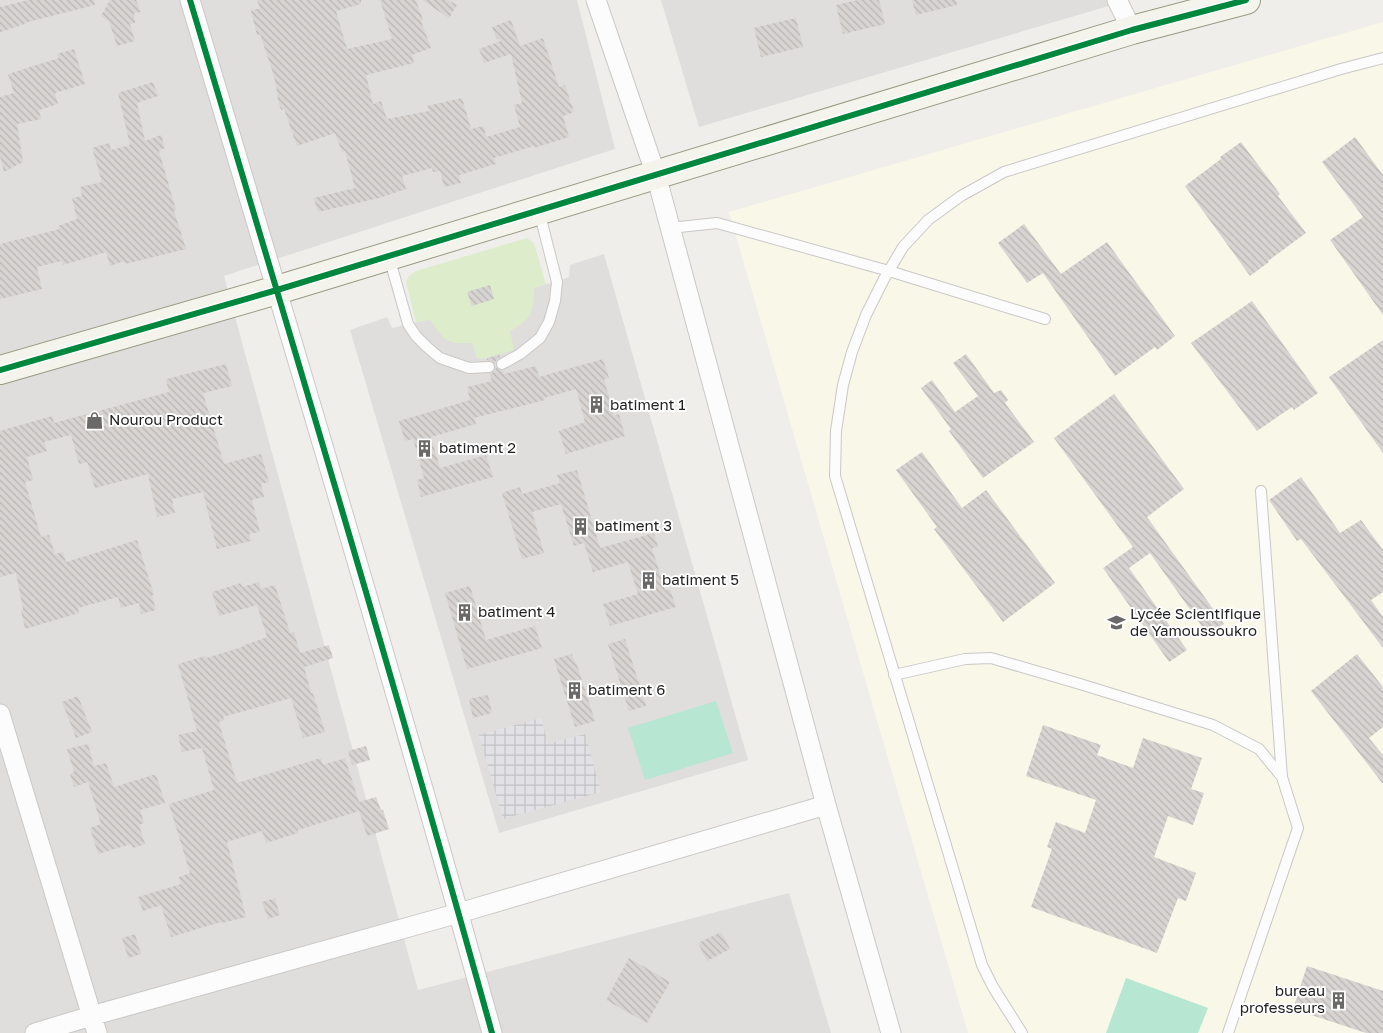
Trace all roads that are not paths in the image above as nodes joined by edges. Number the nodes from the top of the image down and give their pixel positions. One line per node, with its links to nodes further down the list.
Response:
1 (190, 0): 12 (street)
2 (596, 0): 7 (street)
3 (1117, 0): 5 (street)
4 (1246, 0): 5 (street)
5 (1132, 30): 7 (street)
6 (1383, 58): 11 (lane)
7 (656, 175): 8 (street); 9 (street)
8 (538, 210): 10 (street); 14 (lane)
9 (670, 228): 11 (lane); 21 (street)
10 (388, 256): 12 (street); 15 (lane)
11 (889, 271): 13 (lane); 18 (lane)
12 (277, 290): 16 (street); 22 (street)
13 (1045, 319)
14 (502, 364)
15 (489, 367)
16 (0, 370)
17 (1261, 491): 20 (lane)
18 (894, 676): 20 (lane); 27 (lane)
19 (0, 714): 23 (street)
20 (1282, 777): 28 (lane)
21 (826, 804): 22 (street); 26 (street)
22 (459, 913): 23 (street); 25 (street)
23 (94, 1024): 24 (street)
24 (35, 1033)
25 (492, 1033)
26 (890, 1033)
27 (1022, 1033)
28 (1228, 1033)

